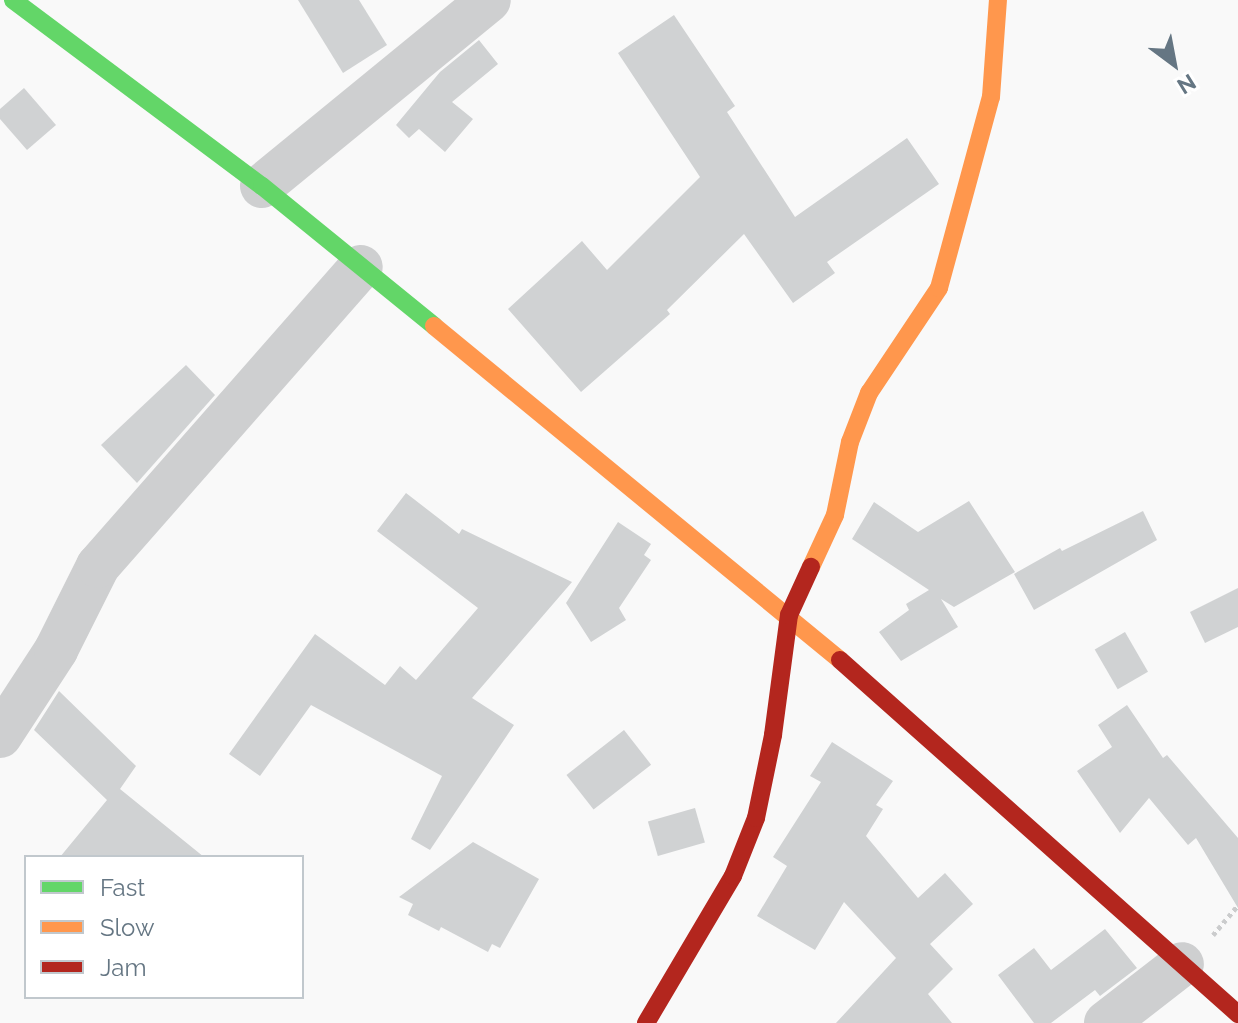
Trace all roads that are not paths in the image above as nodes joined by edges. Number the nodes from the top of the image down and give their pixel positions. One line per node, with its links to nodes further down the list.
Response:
1 (13, 0): 4 (street)
2 (489, 0): 4 (street)
3 (998, 0): 6 (street)
4 (262, 186): 5 (street)
5 (361, 267): 6 (street); 7 (street)
6 (789, 615): 8 (street); 10 (street)
7 (0, 736)
8 (1182, 964): 9 (street); 11 (street)
9 (1238, 1014)
10 (646, 1023)
11 (1106, 1023)

